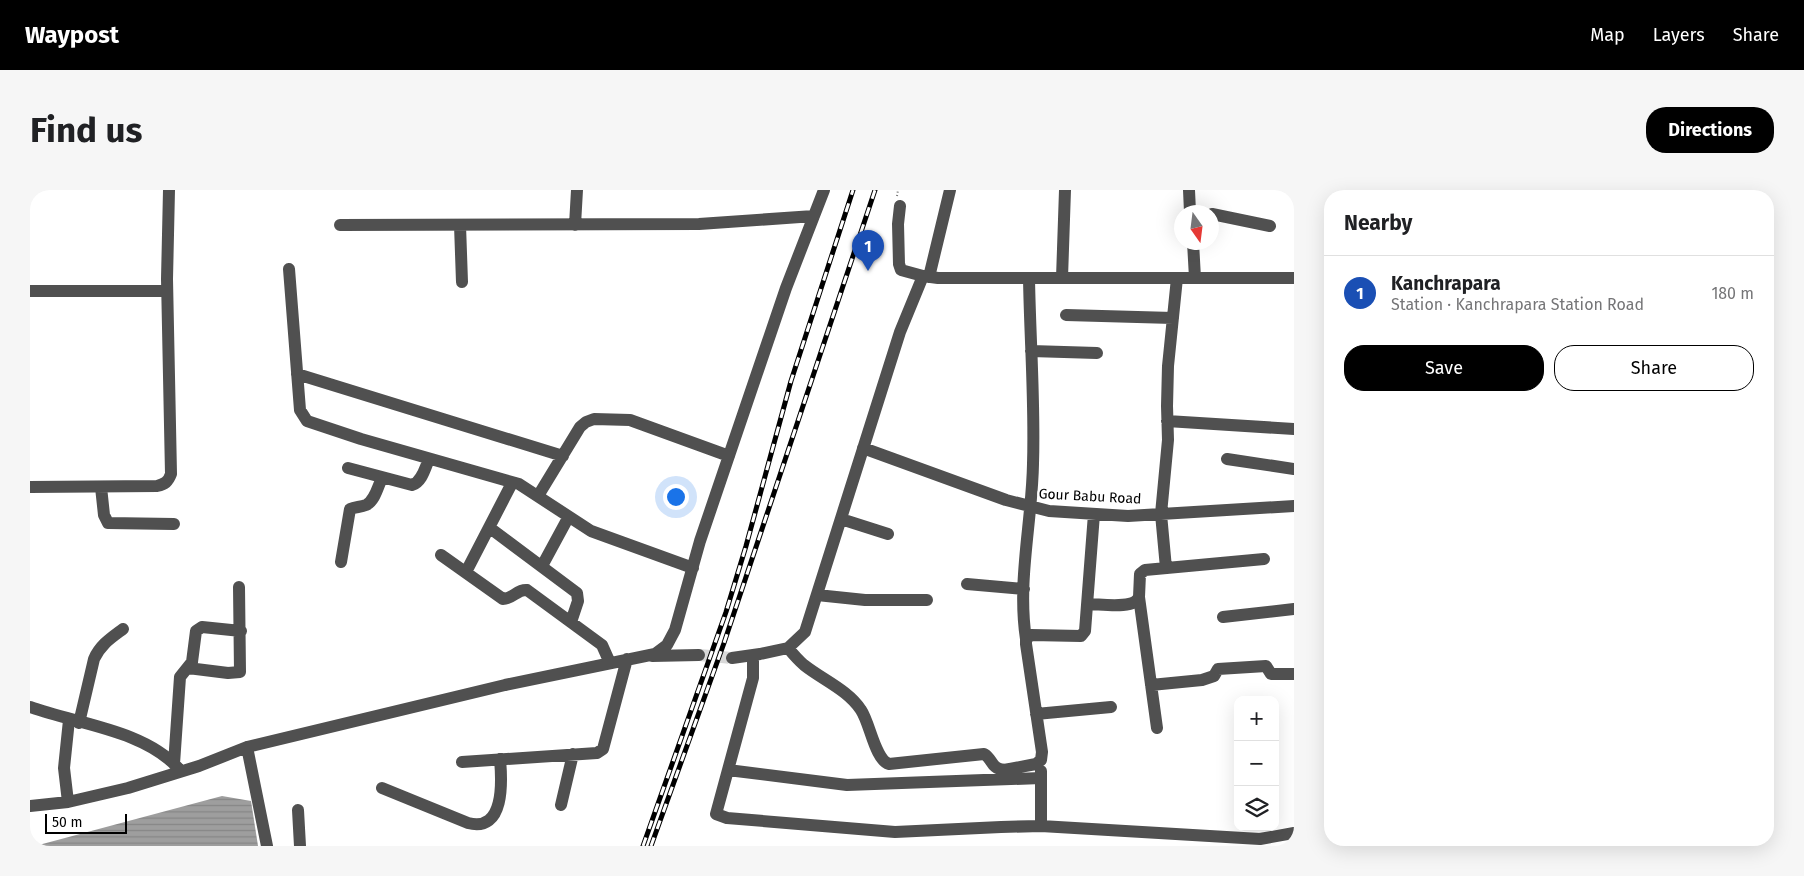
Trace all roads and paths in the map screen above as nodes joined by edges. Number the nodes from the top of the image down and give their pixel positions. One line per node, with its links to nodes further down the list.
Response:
1 (169, 190): 25 (street)
2 (577, 190): 13 (street)
3 (824, 190): 10 (street)
4 (950, 190): 17 (street)
5 (1065, 190): 19 (street)
6 (1189, 190): 7 (street)
7 (1190, 205)
8 (900, 206): 17 (street)
9 (1219, 215): 14 (street)
10 (814, 216): 13 (street); 35 (street)
11 (340, 225): 12 (street)
12 (460, 225): 13 (street); 23 (street)
13 (575, 225)
14 (1270, 226)
15 (1193, 250): 21 (street)
16 (289, 269): 30 (street)
17 (926, 276): 18 (street); 33 (street)
18 (1029, 278): 19 (street); 28 (street)
19 (1062, 278): 20 (street)
20 (1177, 278): 21 (street); 27 (street)
21 (1195, 278): 22 (street)
22 (1294, 278)
23 (462, 282)
24 (30, 291): 25 (street)
25 (167, 291): 43 (street)
26 (1066, 315): 27 (street)
27 (1173, 318): 31 (street)
28 (1031, 351): 29 (street); 46 (street)
29 (1097, 353)
30 (297, 374): 34 (street); 36 (street)
31 (1167, 420): 32 (street); 48 (street)
32 (1294, 429)
33 (863, 448): 46 (street, Gour Babu Road); 50 (street)
34 (563, 456): 35 (street); 44 (street)
35 (730, 456): 58 (street)
36 (429, 459): 40 (street); 41 (street)
37 (1227, 459): 39 (street)
38 (348, 468): 40 (street)
39 (1294, 469)
40 (382, 478): 56 (street)
41 (512, 482): 44 (street); 52 (street)
42 (30, 487): 43 (street)
43 (101, 487): 51 (street)
44 (538, 496): 49 (street)
45 (1294, 506): 48 (street, Gour Babu Road)
46 (1031, 508): 47 (street, Gour Babu Road); 63 (street)
47 (1094, 514): 48 (street, Gour Babu Road); 67 (street)
48 (1160, 514): 59 (street)
49 (568, 518): 57 (street); 58 (street)
50 (841, 519): 53 (street); 64 (street)
51 (174, 524)
52 (490, 528): 57 (street); 60 (street)
53 (888, 534)
54 (441, 555): 60 (street)
55 (1264, 559): 59 (street)
56 (341, 562)
57 (542, 566): 70 (street)
58 (692, 568): 76 (street)
59 (1166, 568): 65 (street)
60 (466, 572): 70 (street)
61 (967, 584): 63 (street)
62 (239, 587): 72 (street)
63 (1024, 589): 73 (street)
64 (817, 595): 66 (street); 74 (street)
65 (1139, 597): 67 (street); 83 (street)
66 (927, 600)
67 (1088, 604): 73 (street)
68 (1294, 609): 69 (street)
69 (1223, 617)
70 (571, 622): 80 (street)
71 (123, 629): 87 (street)
72 (241, 632): 81 (street); 81 (street)
73 (1026, 638): 86 (street)
74 (788, 648): 77 (street); 92 (street)
75 (699, 655): 76 (street)
76 (642, 656): 79 (street)
77 (753, 656): 78 (street); 95 (street)
78 (732, 658)
79 (628, 659): 80 (street); 90 (street)
80 (610, 663): 89 (street)
81 (188, 668): 94 (street)
82 (1294, 674): 83 (street)
83 (1151, 685): 88 (street)
84 (1111, 706): 86 (street)
85 (30, 707): 87 (street)
86 (1036, 714): 92 (street)
87 (74, 721): 94 (street); 98 (street)
88 (1157, 728)
89 (247, 747): 94 (street); 104 (street)
90 (573, 754): 91 (street); 99 (street)
91 (500, 759): 93 (street); 97 (street)
92 (1041, 760): 96 (street)
93 (462, 762)
94 (178, 768): 98 (street)
95 (728, 770): 96 (street); 102 (street)
96 (1041, 778): 102 (street)
97 (382, 788)
98 (68, 802): 100 (street)
99 (561, 805)
100 (30, 806)
101 (298, 810): 105 (street)
102 (1041, 826): 103 (street)
103 (1294, 833)
104 (267, 846)
105 (300, 846)

